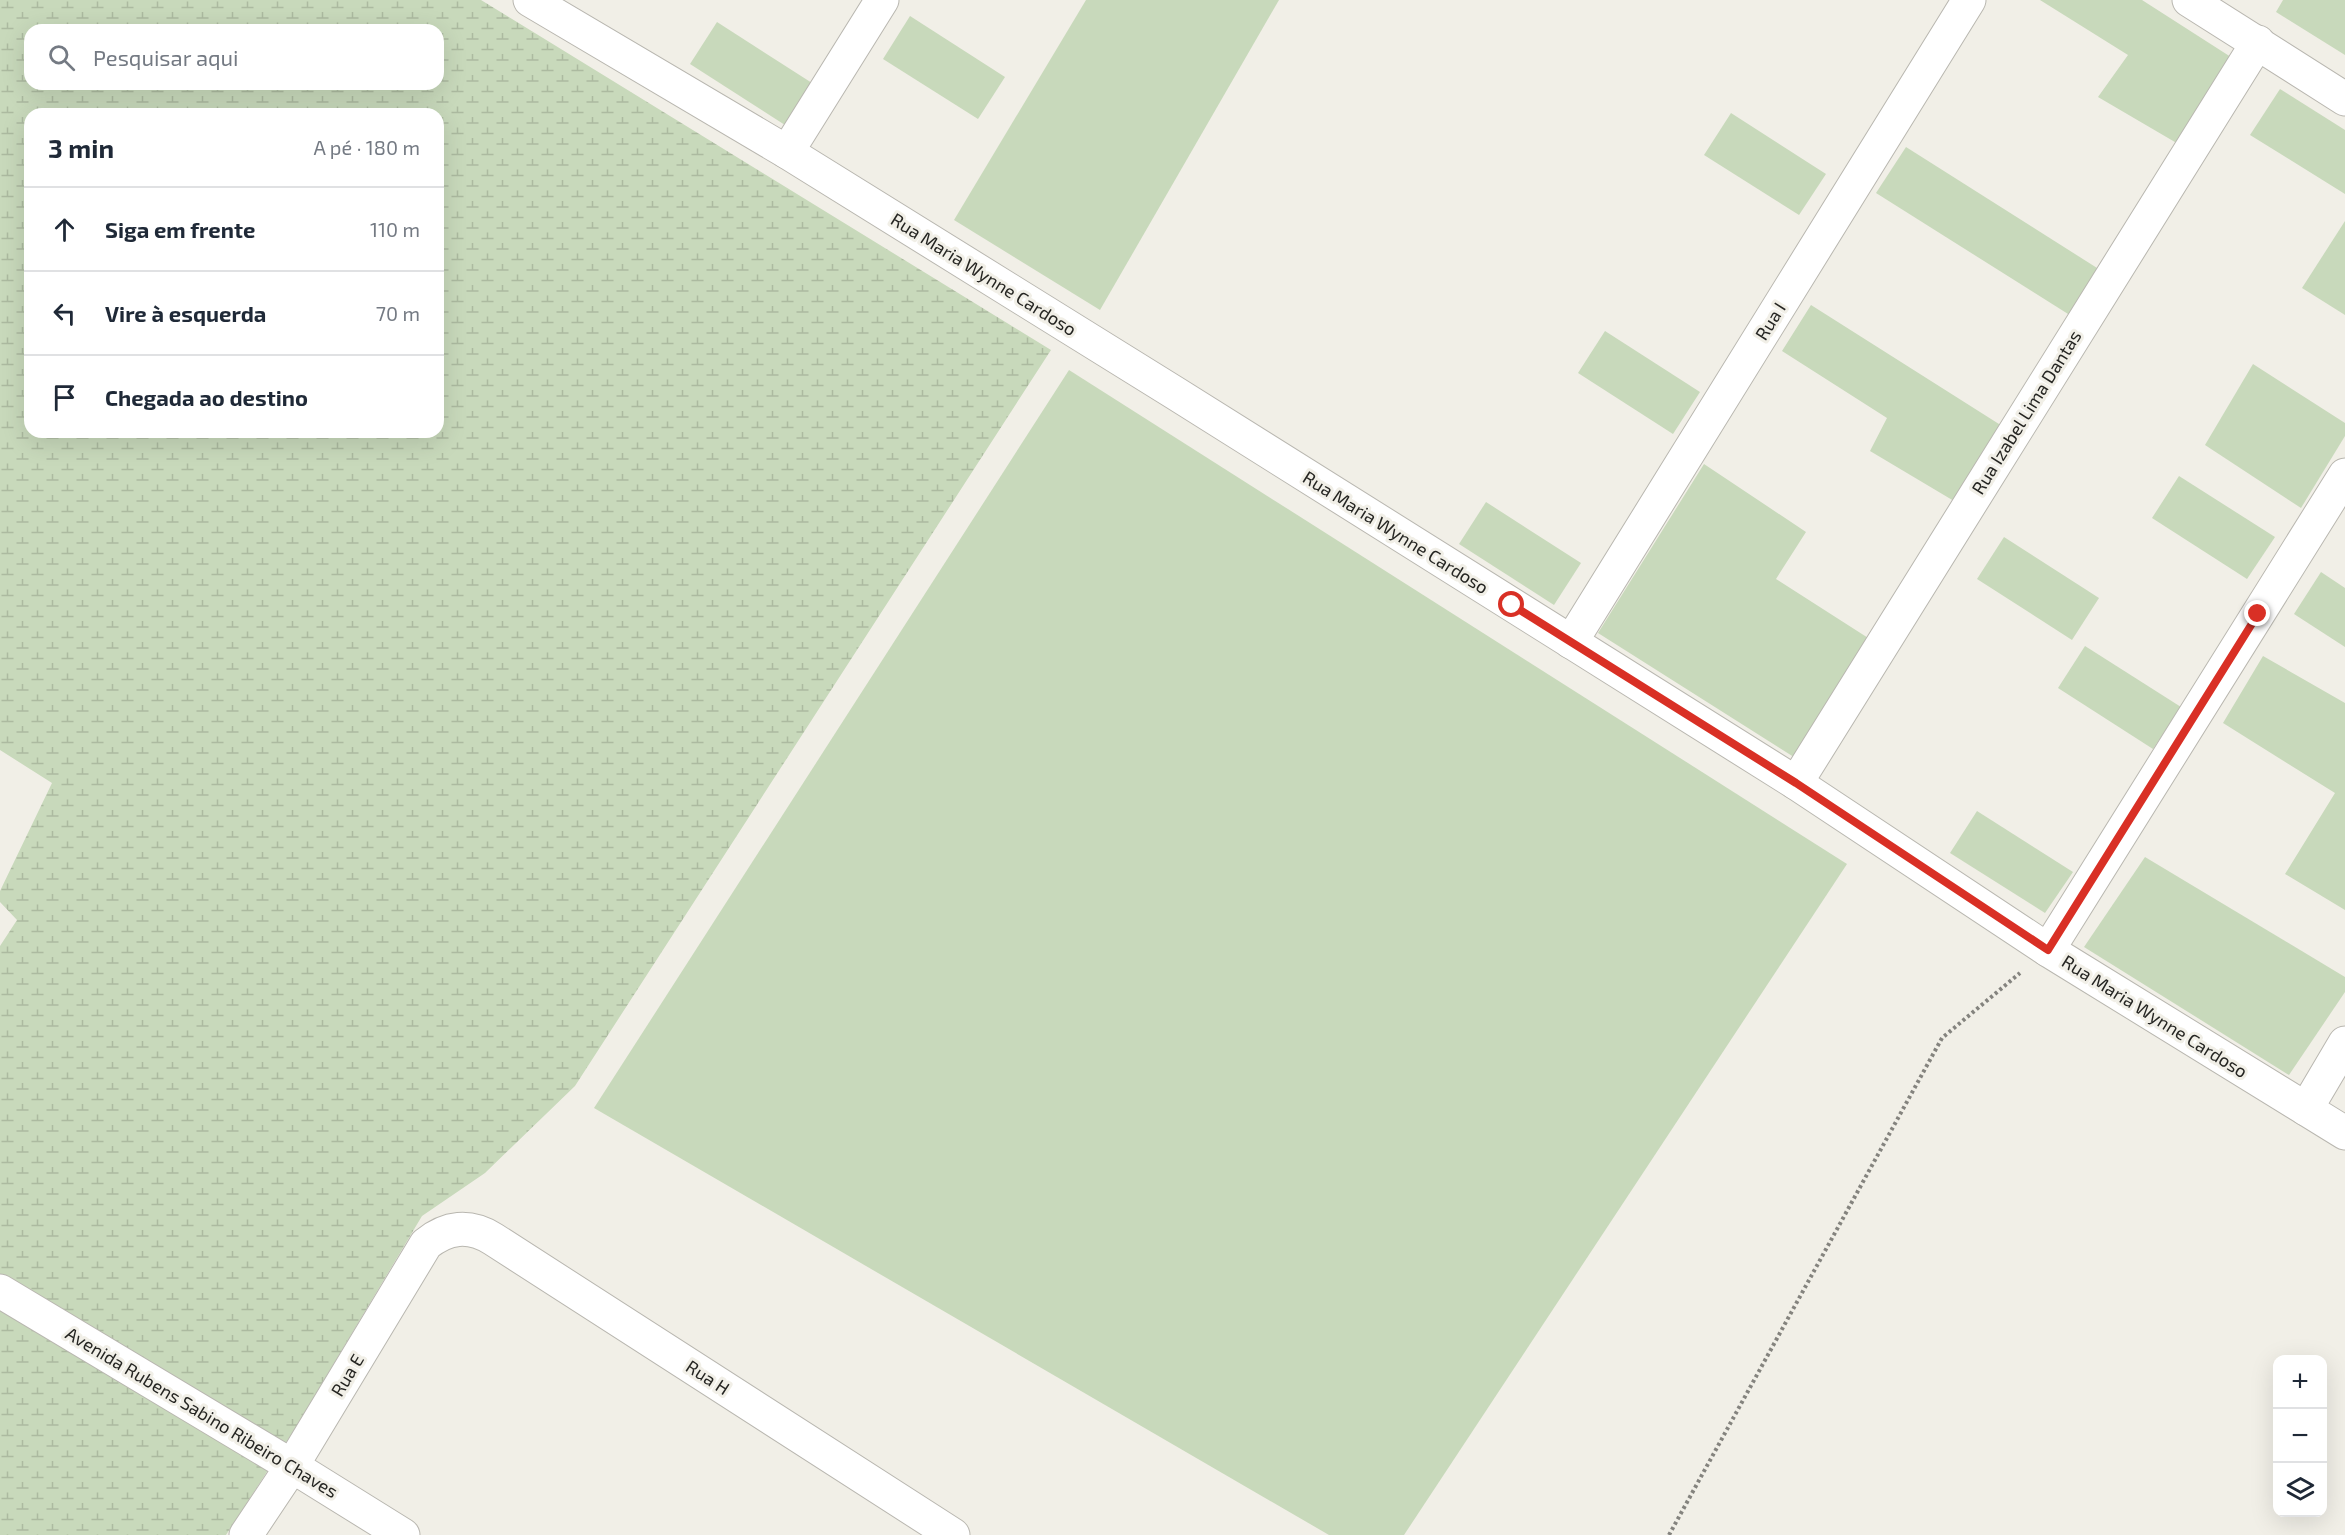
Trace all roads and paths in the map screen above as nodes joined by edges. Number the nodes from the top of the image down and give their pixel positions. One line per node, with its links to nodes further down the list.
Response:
1 (882, 0): 7 (street)
2 (1969, 0): 9 (street, Rua I)
3 (540, 2): 7 (street, Rua Maria Wynne Cardoso)
4 (2205, 4): 5 (street)
5 (2258, 42): 6 (street); 10 (street, Rua Izabel Lima Dantas)
6 (2345, 99)
7 (787, 152): 9 (street, Rua Maria Wynne Cardoso)
8 (2345, 475): 11 (street)
9 (1571, 642): 10 (street, Rua Maria Wynne Cardoso)
10 (1796, 783): 11 (street, Rua Maria Wynne Cardoso)
11 (2048, 950): 13 (street, Rua Maria Wynne Cardoso); 21 (path)
12 (2345, 1043): 13 (street)
13 (2306, 1108): 14 (street, Rua Maria Wynne Cardoso)
14 (2345, 1133)
15 (458, 1228): 17 (street, Rua E); 20 (street, Rua H)
16 (0, 1291): 17 (street, Avenida Rubens Sabino Ribeiro Chaves)
17 (292, 1466): 18 (street, Rua E); 19 (street, Avenida Rubens Sabino Ribeiro Chaves)
18 (246, 1535)
19 (403, 1535)
20 (954, 1535)
21 (1669, 1535)

